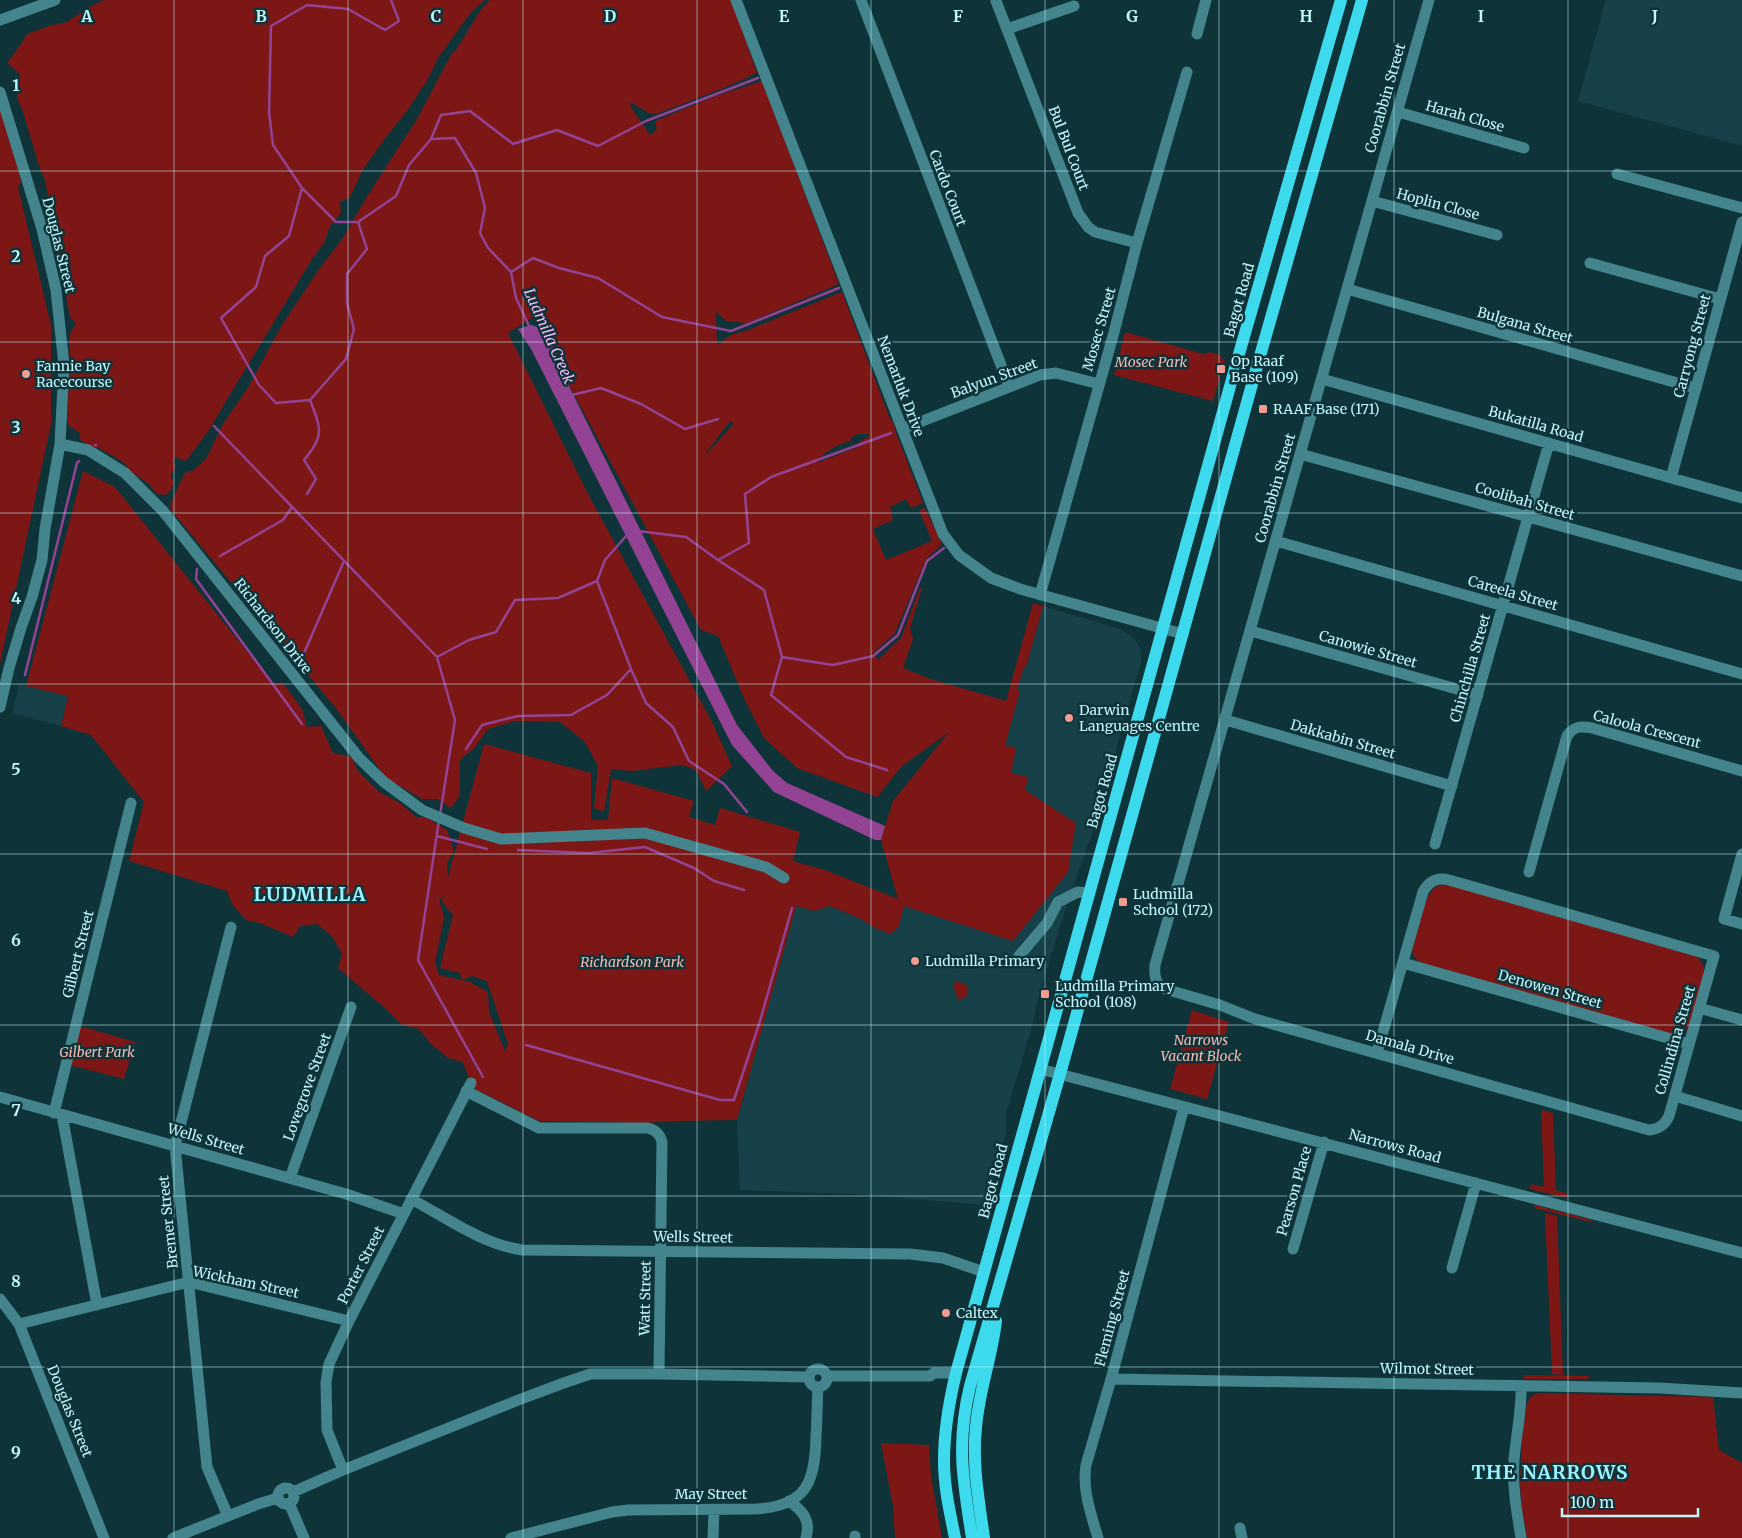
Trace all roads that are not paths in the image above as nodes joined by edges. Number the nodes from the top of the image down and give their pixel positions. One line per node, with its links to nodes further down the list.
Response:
1 (55, 0): 10 (street)
2 (736, 0): 30 (street, Nemarluk Drive)
3 (861, 0): 28 (street, Cardo Court)
4 (1206, 0): 12 (street)
5 (1341, 0): 41 (main road, Bagot Road)
6 (1362, 0): 43 (main road)
7 (1429, 0): 15 (street, Coorabbin Street)
8 (996, 1): 11 (street, Bul Bul Court)
9 (1074, 6): 11 (street)
10 (0, 20)
11 (1007, 29): 22 (street, Bul Bul Court)
12 (1196, 34)
13 (1187, 72): 22 (street, Mosec Street)
14 (0, 92): 32 (street, Douglas Street)
15 (1398, 112): 16 (street, Harah Close); 18 (street, Coorabbin Street)
16 (1524, 148)
17 (1617, 174): 19 (street)
18 (1372, 202): 21 (street, Hoplin Close); 24 (street, Coorabbin Street)
19 (1742, 208)
20 (1742, 222): 25 (street, Carryong Street)
21 (1497, 235)
22 (1137, 243): 27 (street, Mosec Street)
23 (1590, 263): 25 (street)
24 (1346, 290): 26 (street, Coorabbin Street); 29 (street, Bulgana Street)
25 (1720, 298): 29 (street, Carryong Street)
26 (1322, 379): 31 (street, Bukatilla Road); 33 (street, Coorabbin Street)
27 (1099, 384): 28 (street, Balyun Street); 39 (street, Mosec Street)
28 (1009, 386): 30 (street, Balyun Street)
29 (1696, 388): 34 (street, Carryong Street)
30 (902, 429): 39 (street, Nemarluk Drive)
31 (1549, 443): 34 (street, Bukatilla Road); 36 (street, Chinchilla Street)
32 (60, 444): 46 (street, Douglas Street); 54 (street, Richardson Drive)
33 (1300, 454): 36 (street, Coolibah Street); 37 (street, Coorabbin Street)
34 (1671, 478): 35 (street, Bukatilla Road)
35 (1742, 498)
36 (1528, 518): 38 (street, Coolibah Street); 40 (street, Chinchilla Street)
37 (1276, 541): 40 (street, Careela Street); 42 (street, Coorabbin Street)
38 (1742, 576)
39 (1040, 595): 41 (street, Nemarluk Drive)
40 (1503, 606): 44 (street, Careela Street); 45 (street, Chinchilla Street)
41 (1163, 628): 43 (street, Nemarluk Drive); 55 (main road, Bagot Road)
42 (1251, 631): 45 (street, Canowie Street); 47 (street, Coorabbin Street)
43 (1183, 634): 67 (main road)
44 (1742, 674)
45 (1478, 695): 49 (street, Chinchilla Street)
46 (0, 707)
47 (1226, 720): 49 (street, Dakkabin Street); 60 (street, Coorabbin Street)
48 (1742, 771): 53 (street, Caloola Crescent)
49 (1452, 786): 51 (street, Chinchilla Street)
50 (131, 803): 72 (street, Gilbert Street)
51 (1436, 844)
52 (1742, 854): 56 (street)
53 (1529, 872)
54 (784, 878)
55 (1089, 893): 58 (street); 66 (main road, Bagot Road)
56 (1742, 924)
57 (231, 927): 76 (street, Bremer Street)
58 (1019, 956)
59 (1403, 963): 62 (street, Collindina Street); 64 (street, Denowen Street); 65 (street)
60 (1158, 984): 65 (street, Damala Drive)
61 (352, 1007): 77 (street, Lovegrove Street)
62 (1699, 1008): 63 (street); 64 (street, Collindina Street)
63 (1742, 1020)
64 (1689, 1044): 69 (street, Collindina Street)
65 (1377, 1053): 74 (street, Damala Drive)
66 (1040, 1069): 67 (street, Narrows Road); 85 (main road, Bagot Road)
67 (1060, 1074): 71 (street, Narrows Road); 87 (main road)
68 (468, 1087): 79 (street, Porter Street); 82 (street, Watt Street)
69 (1675, 1096): 73 (street); 74 (street, Collindina Street)
70 (0, 1097): 72 (street, Wells Street)
71 (1184, 1107): 75 (street, Narrows Road); 96 (street, Fleming Street)
72 (58, 1114): 76 (street, Wells Street); 89 (street, Gilbert Street)
73 (1742, 1116)
74 (1658, 1128)
75 (1324, 1142): 78 (street, Narrows Road); 81 (street, Pearson Place)
76 (175, 1146): 77 (street, Wells Street); 86 (street, Bremer Street)
77 (290, 1178): 80 (street, Wells Street)
78 (1476, 1182): 83 (street, Narrows Road); 84 (street)
79 (411, 1199): 80 (street, Porter Street); 82 (street, Wells Street)
80 (404, 1214): 90 (street, Porter Street)
81 (1293, 1249)
82 (661, 1252): 85 (street, Wells Street); 93 (street, Watt Street)
83 (1742, 1253)
84 (1452, 1268)
85 (984, 1272): 92 (main road, Bagot Road)
86 (189, 1282): 89 (street, Wickham Street); 90 (street, Wickham Street); 106 (street, Bremer Street)
87 (1000, 1288): 107 (main road); 115 (main road)
88 (0, 1300): 91 (street, Douglas Street)
89 (97, 1305): 91 (street, Wickham Street)
90 (349, 1321): 100 (street, Porter Street)
91 (19, 1324): 108 (street, Douglas Street)
92 (956, 1373): 94 (street); 114 (main road, Bagot Road)
93 (659, 1374): 95 (street); 100 (street)
94 (827, 1376): 95 (street); 98 (street)
95 (808, 1378): 98 (street)
96 (1111, 1379): 97 (street, Wilmot Street); 116 (street, Fleming Street)
97 (1521, 1386): 99 (street, Wilmot Street); 117 (street)
98 (818, 1387): 103 (street, May Street)
99 (1742, 1393)
100 (343, 1470): 101 (street)
101 (293, 1492): 102 (street); 104 (street)
102 (278, 1498): 104 (street); 106 (street)
103 (789, 1501): 105 (street, May Street); 113 (street)
104 (289, 1503): 110 (street)
105 (714, 1510): 111 (street, May Street); 112 (street)
106 (228, 1516): 109 (street)
107 (984, 1534)
108 (104, 1538)
109 (173, 1538)
110 (304, 1538)
111 (511, 1538)
112 (713, 1538)
113 (806, 1538)
114 (954, 1538)
115 (972, 1538)
116 (1098, 1538)
117 (1521, 1538)

